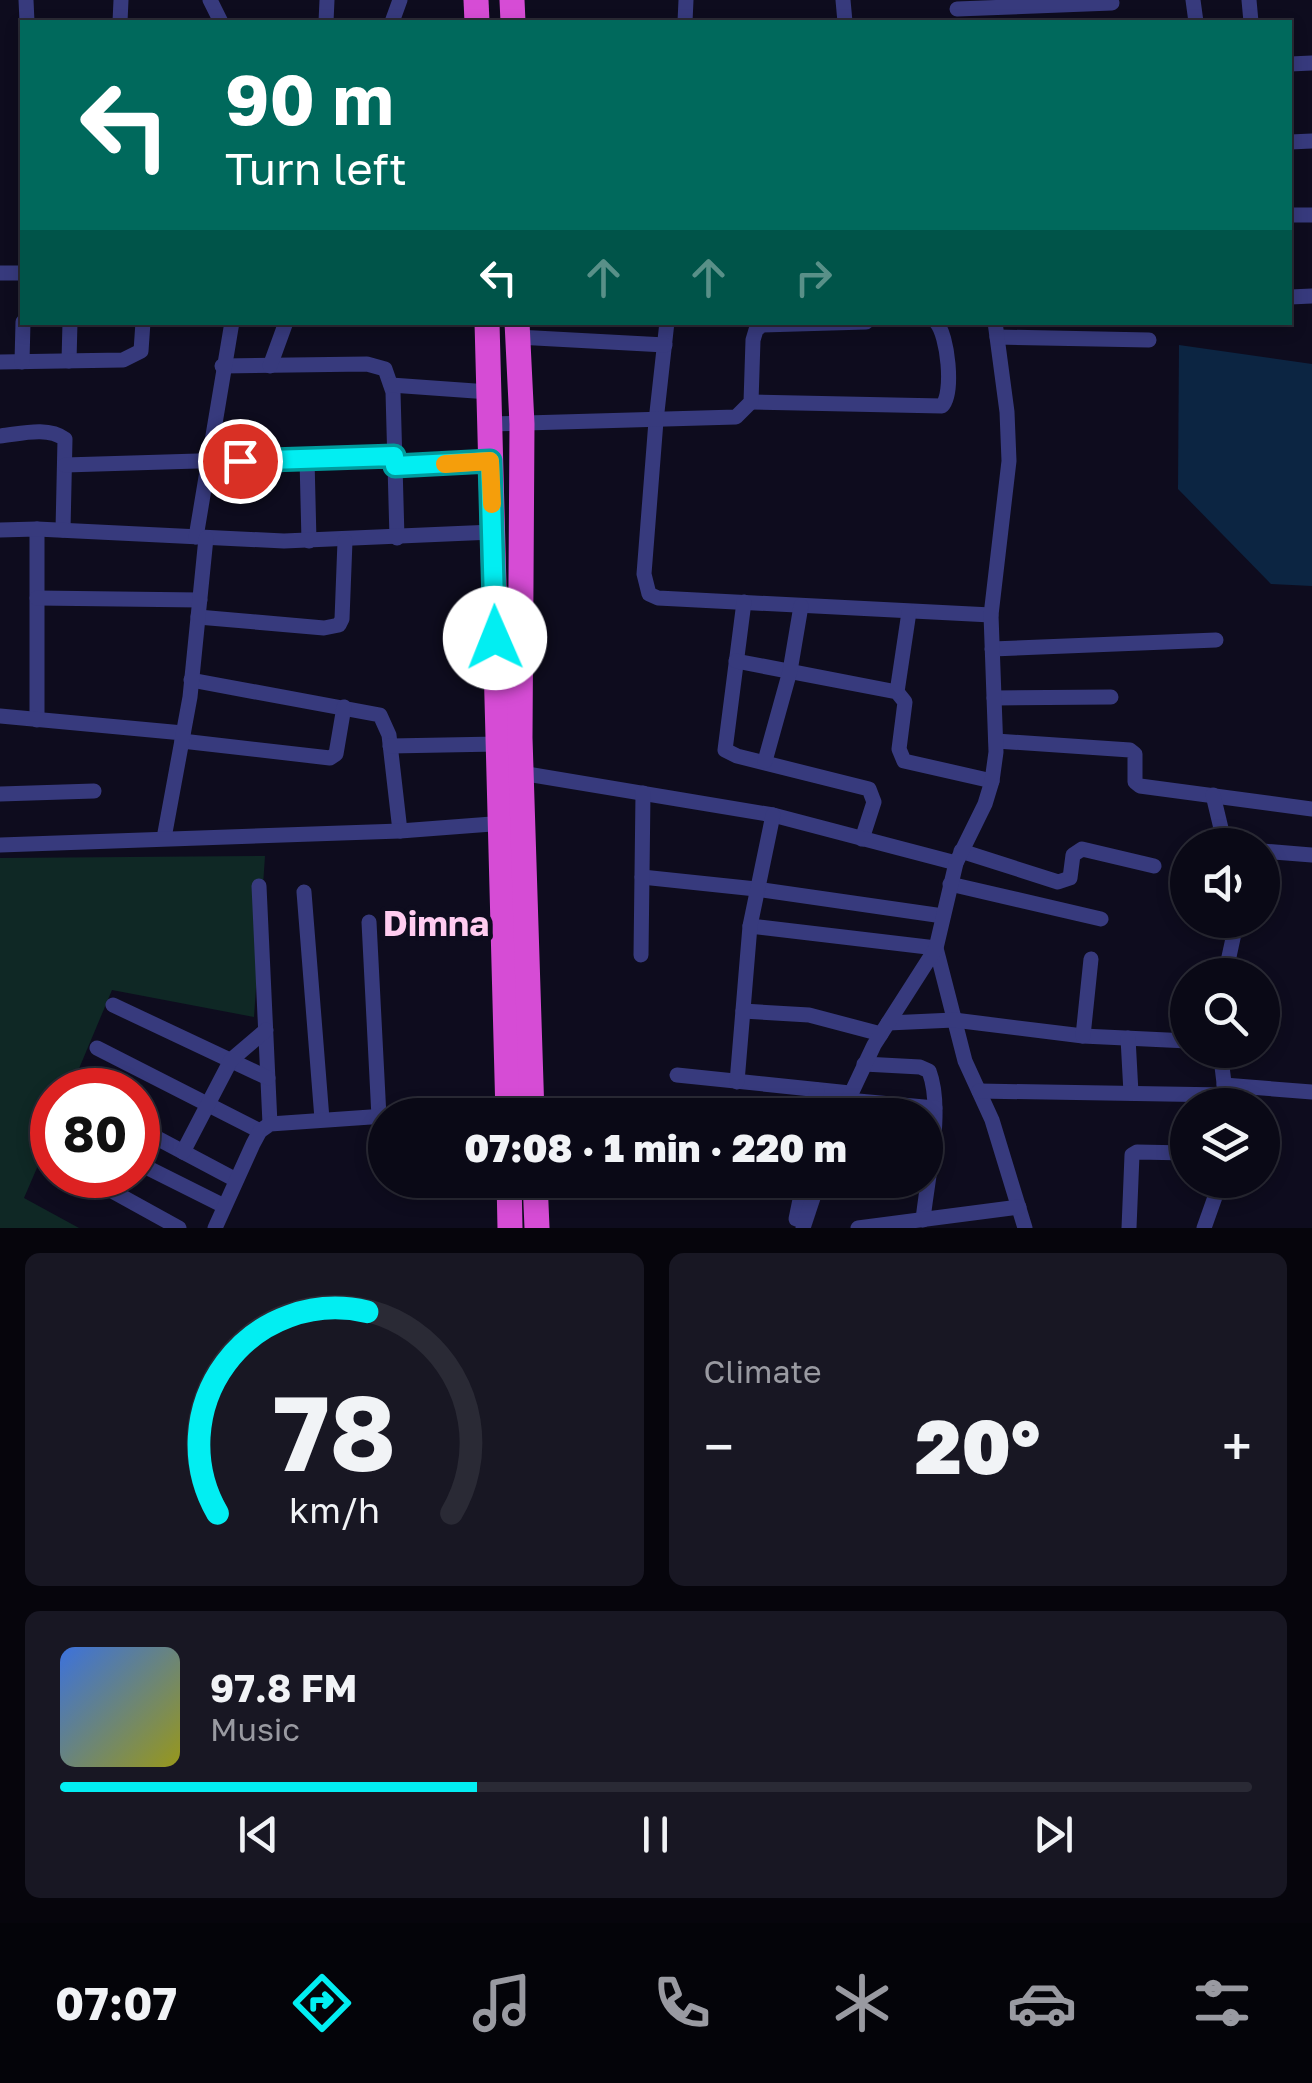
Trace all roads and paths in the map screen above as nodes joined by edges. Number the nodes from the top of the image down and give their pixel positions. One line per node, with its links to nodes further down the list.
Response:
1 (1112, 1): 2 (street)
2 (957, 10)
3 (23, 325): 19 (street)
4 (70, 325): 17 (street)
5 (143, 325): 17 (street)
6 (231, 325): 20 (street)
7 (285, 325): 21 (street)
8 (486, 325): 23 (highway)
9 (667, 325): 16 (street)
10 (762, 325): 24 (street)
11 (938, 325): 24 (street)
12 (517, 330): 16 (street); 27 (highway)
13 (996, 330): 14 (street); 47 (street)
14 (1079, 330): 15 (street)
15 (1149, 340)
16 (666, 345): 25 (street)
17 (70, 361): 19 (street)
18 (0, 362): 19 (street)
19 (22, 362)
20 (222, 366): 21 (street); 32 (street)
21 (270, 366): 22 (street)
22 (391, 385): 23 (street); 30 (street)
23 (489, 392): 26 (highway)
24 (751, 402): 25 (street)
25 (656, 421): 27 (street); 43 (street)
26 (490, 424): 27 (street); 31 (highway)
27 (522, 424): 64 (highway)
28 (0, 436): 33 (street)
29 (307, 458): 30 (street); 32 (street); 40 (street)
30 (395, 461): 31 (street); 39 (street)
31 (490, 461): 37 (highway)
32 (206, 462): 33 (street); 38 (street)
33 (65, 465): 36 (street)
34 (37, 529): 35 (street); 36 (street); 42 (street)
35 (0, 530)
36 (63, 530): 38 (street)
37 (492, 532): 39 (street); 61 (highway)
38 (201, 537): 40 (street); 45 (street)
39 (397, 538): 41 (street)
40 (309, 541): 41 (street)
41 (345, 541): 45 (street)
42 (37, 598): 45 (street); 58 (street)
43 (744, 602): 44 (street); 50 (street)
44 (801, 606): 46 (street); 51 (street)
45 (199, 609): 52 (street)
46 (909, 612): 47 (street); 53 (street)
47 (992, 615): 49 (street)
48 (1216, 640): 49 (street)
49 (992, 649): 55 (street)
50 (736, 661): 51 (street); 63 (street)
51 (790, 672): 53 (street); 63 (street)
52 (192, 680): 56 (street); 59 (street)
53 (898, 692): 65 (street)
54 (1112, 696): 55 (street)
55 (994, 698): 60 (street)
56 (344, 707): 59 (street); 62 (street)
57 (0, 716): 58 (street)
58 (37, 720): 59 (street)
59 (183, 737): 75 (street)
60 (996, 740): 65 (street); 69 (street)
61 (498, 744): 62 (street); 72 (highway)
62 (390, 746): 74 (street)
63 (765, 761): 76 (street)
64 (521, 773): 67 (street); 72 (highway)
65 (992, 781): 80 (street)
66 (94, 791): 68 (street)
67 (642, 793): 71 (street); 82 (street)
68 (0, 794)
69 (1214, 795): 70 (street); 73 (street)
70 (1312, 809)
71 (773, 815): 76 (street); 85 (street)
72 (512, 823): 74 (street); 115 (highway); 116 (highway)
73 (1221, 828)
74 (400, 831): 75 (street)
75 (164, 838): 77 (street)
76 (862, 839): 80 (street)
77 (0, 845)
78 (1280, 851): 79 (street)
79 (1312, 854)
80 (958, 857): 81 (street); 83 (street)
81 (1154, 866)
82 (642, 877): 85 (street); 92 (street)
83 (950, 884): 87 (street); 88 (street)
84 (259, 886): 98 (street)
85 (756, 889): 87 (street); 90 (street)
86 (304, 892): 123 (street)
87 (943, 916): 91 (street)
88 (1100, 919)
89 (370, 922): 114 (street)
90 (750, 926): 91 (street); 95 (street)
91 (936, 948): 96 (street); 97 (street)
92 (641, 955)
93 (1090, 959): 99 (street)
94 (113, 1005): 103 (street)
95 (744, 1012): 97 (street); 107 (street)
96 (954, 1020): 97 (street); 99 (street); 109 (street)
97 (884, 1028): 104 (street)
98 (266, 1030): 103 (street); 106 (street)
99 (1083, 1036): 100 (street)
100 (1128, 1038): 101 (street); 111 (street)
101 (1170, 1040)
102 (97, 1048): 121 (street)
103 (231, 1060): 106 (street); 121 (street)
104 (864, 1064): 119 (street); 120 (street)
105 (677, 1075): 107 (street)
106 (268, 1078): 124 (street)
107 (738, 1082): 108 (street)
108 (817, 1090): 117 (street); 118 (street)
109 (978, 1090): 111 (street); 138 (street)
110 (1312, 1092): 112 (street)
111 (1131, 1093): 113 (street)
112 (1280, 1093)
113 (1170, 1094)
114 (381, 1098)
115 (508, 1098)
116 (531, 1098)
117 (816, 1098)
118 (835, 1098)
119 (848, 1098)
120 (934, 1098)
121 (206, 1103): 124 (street); 126 (street)
122 (368, 1117): 123 (street)
123 (322, 1119): 124 (street)
124 (265, 1128): 129 (street)
125 (160, 1140): 126 (street)
126 (183, 1152): 129 (street)
127 (1170, 1153): 148 (street)
128 (160, 1173): 137 (street)
129 (236, 1180): 137 (street)
130 (125, 1198): 140 (street)
131 (509, 1198): 142 (highway)
132 (536, 1198): 143 (highway)
133 (800, 1198): 144 (street)
134 (813, 1198): 145 (street)
135 (924, 1198): 139 (street)
136 (1215, 1198): 149 (street)
137 (224, 1206): 141 (street)
138 (1019, 1207): 139 (street); 147 (street)
139 (923, 1220): 146 (street)
140 (179, 1228)
141 (214, 1228)
142 (510, 1228)
143 (537, 1228)
144 (794, 1228)
145 (803, 1228)
146 (858, 1228)
147 (1025, 1228)
148 (1129, 1228)
149 (1204, 1228)

